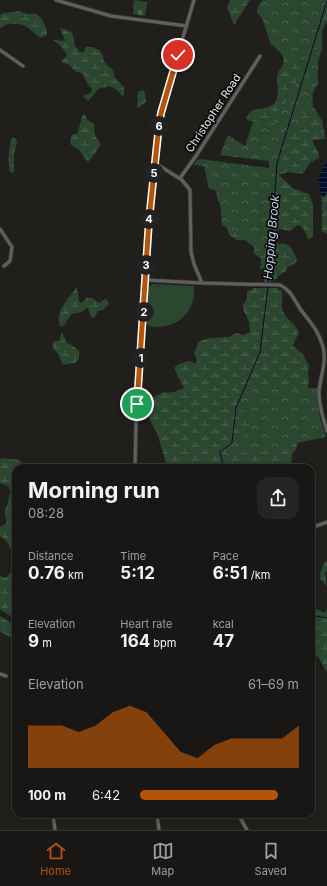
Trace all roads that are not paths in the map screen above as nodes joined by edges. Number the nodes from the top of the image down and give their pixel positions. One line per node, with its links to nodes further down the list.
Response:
1 (56, 0): 3 (street)
2 (194, 0): 3 (street)
3 (186, 26): 7 (street)
4 (0, 50): 6 (street)
5 (260, 56): 8 (street, Christopher Road)
6 (23, 66)
7 (155, 163): 8 (street); 11 (street)
8 (180, 178): 12 (street)
9 (0, 229): 10 (street)
10 (4, 266)
11 (145, 280): 12 (street); 14 (street)
12 (202, 283): 13 (street)
13 (327, 431)
14 (135, 464)
15 (327, 522): 16 (street)
16 (315, 526)
17 (0, 674): 18 (street)
18 (6, 676)
19 (54, 818): 22 (street)
20 (158, 818): 23 (street)
21 (240, 818): 24 (street)
22 (55, 830)
23 (159, 830)
24 (247, 830)

